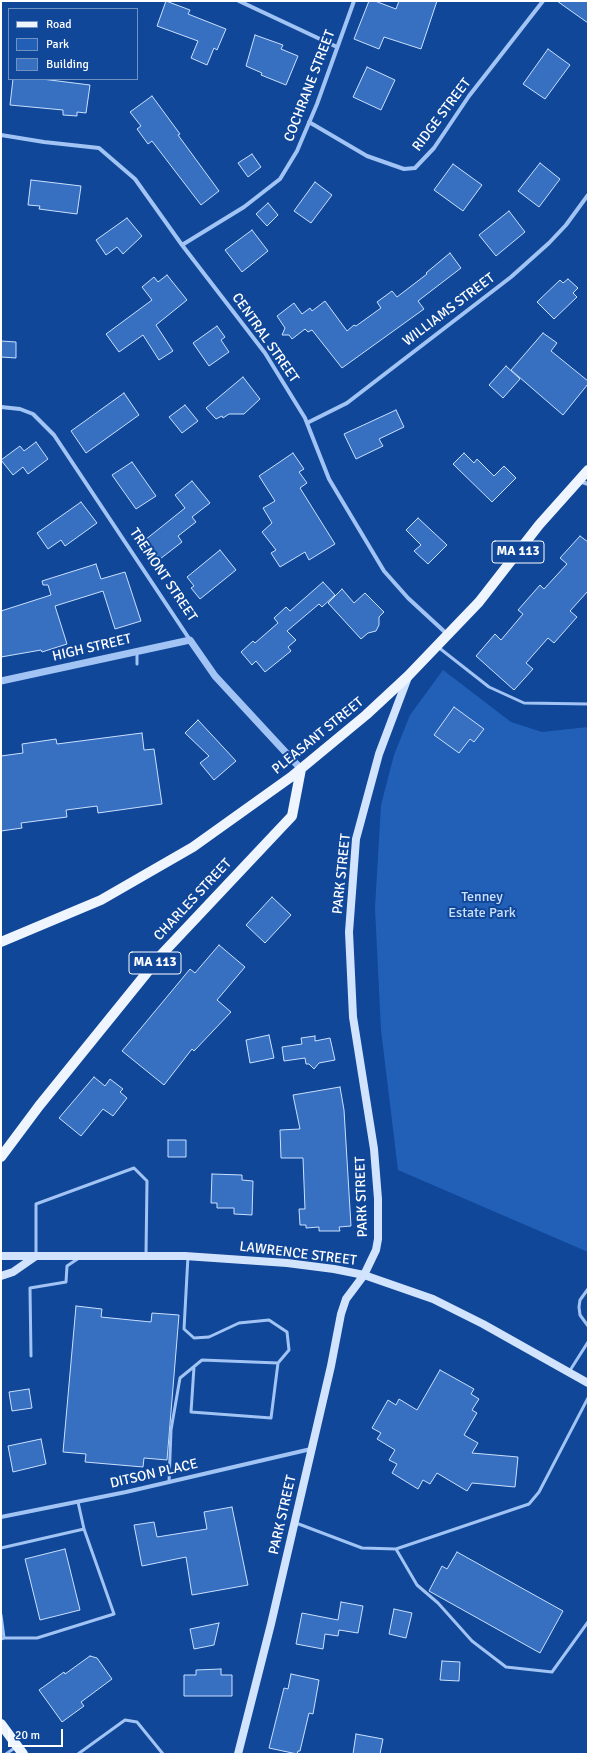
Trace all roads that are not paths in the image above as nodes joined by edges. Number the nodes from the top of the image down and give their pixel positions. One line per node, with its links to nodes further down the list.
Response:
1 (239, 1): 4 (street)
2 (354, 1): 4 (street, COCHRANE STREET)
3 (543, 1): 5 (street, RIDGE STREET)
4 (337, 47): 5 (street, COCHRANE STREET)
5 (309, 122): 8 (street, COCHRANE STREET)
6 (1, 136): 8 (street, CENTRAL STREET)
7 (588, 195): 10 (street, WILLIAMS STREET)
8 (182, 245): 10 (street, CENTRAL STREET)
9 (1, 407): 14 (street, TREMONT STREET)
10 (307, 423): 13 (street, CENTRAL STREET)
11 (588, 470): 12 (main road, PLEASANT STREET / MA 113)
12 (583, 482): 13 (main road, PLEASANT STREET / MA 113)
13 (447, 635): 15 (main road, PLEASANT STREET / MA 113)
14 (190, 640): 16 (street, HIGH STREET); 21 (street, TREMONT STREET)
15 (436, 646): 18 (main road, PLEASANT STREET / MA 113); 20 (lane)
16 (137, 651): 17 (lane); 19 (street, HIGH STREET)
17 (137, 664)
18 (408, 676): 21 (main road, PLEASANT STREET / MA 113); 29 (main road, PARK STREET)
19 (1, 681)
20 (588, 704)
21 (301, 769): 22 (main road, PLEASANT STREET / MA 113); 23 (main road, CHARLES STREET / MA 113)
22 (1, 942)
23 (1, 1158)
24 (146, 1255): 26 (lane); 27 (main road, LAWRENCE STREET); 28 (main road, LAWRENCE STREET)
25 (1, 1256): 26 (main road)
26 (36, 1256): 27 (main road, LAWRENCE STREET); 30 (main road)
27 (79, 1256): 34 (lane)
28 (188, 1256): 29 (main road, LAWRENCE STREET); 35 (lane)
29 (364, 1275): 37 (main road, LAWRENCE STREET); 40 (main road, PARK STREET)
30 (1, 1276)
31 (588, 1289): 32 (lane)
32 (588, 1326)
33 (588, 1342): 37 (lane)
34 (31, 1356)
35 (278, 1363): 36 (lane); 36 (lane)
36 (194, 1367): 41 (lane)
37 (569, 1372): 38 (main road, LAWRENCE STREET)
38 (588, 1383)
39 (588, 1398): 47 (lane)
40 (311, 1449): 41 (street, DITSON PLACE); 44 (main road, PARK STREET)
41 (169, 1482): 42 (street, DITSON PLACE)
42 (78, 1502): 43 (street, DITSON PLACE); 45 (lane)
43 (1, 1517)
44 (294, 1522): 47 (lane); 56 (main road, PARK STREET)
45 (84, 1529): 46 (lane); 50 (lane)
46 (1, 1548)
47 (396, 1549): 49 (lane)
48 (1, 1615): 50 (lane)
49 (588, 1622)
50 (2, 1638)
51 (1, 1724): 52 (main road)
52 (20, 1750): 53 (lane)
53 (6, 1754)
54 (78, 1754): 55 (lane)
55 (163, 1754)
56 (238, 1754)

